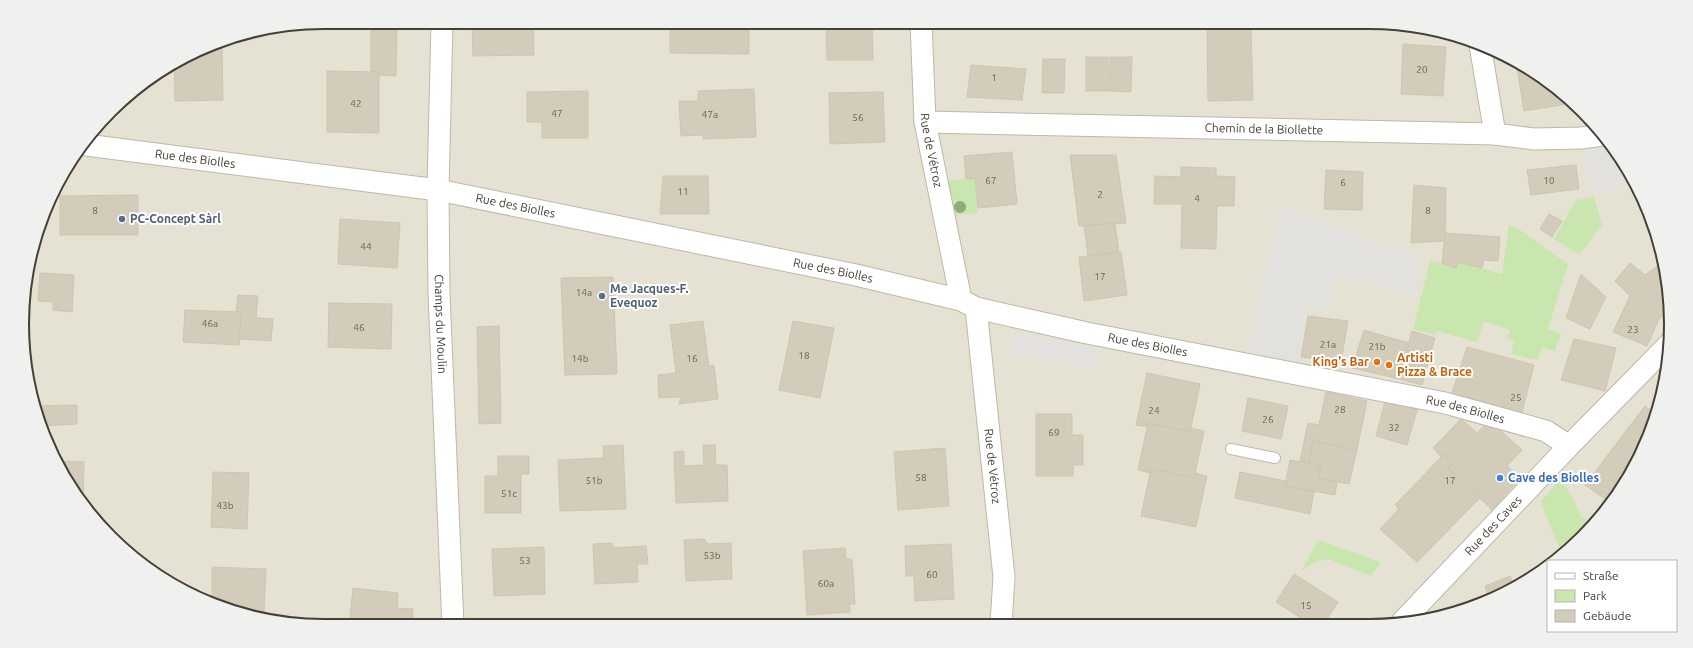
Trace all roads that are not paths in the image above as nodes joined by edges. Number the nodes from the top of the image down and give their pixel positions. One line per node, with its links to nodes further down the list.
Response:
1 (442, 29): 8 (street, Champs du Moulin)
2 (921, 29): 4 (street, Rue de Vétroz)
3 (1481, 51): 5 (street)
4 (925, 122): 5 (street, Chemin de la Biollette); 9 (street, Rue de Vétroz)
5 (1495, 134): 6 (street, Chemin de la Biollette)
6 (1597, 136)
7 (89, 145): 8 (street, Rue des Biolles)
8 (438, 190): 9 (street, Rue des Biolles); 15 (street, Champs du Moulin)
9 (968, 304): 11 (street, Rue des Biolles); 16 (street, Rue de Vétroz)
10 (1662, 351): 11 (street, Rue des Caves)
11 (1569, 446): 14 (street, Rue des Caves)
12 (1231, 449): 13 (lane)
13 (1275, 458)
14 (1408, 616)
15 (453, 619)
16 (1001, 619)

